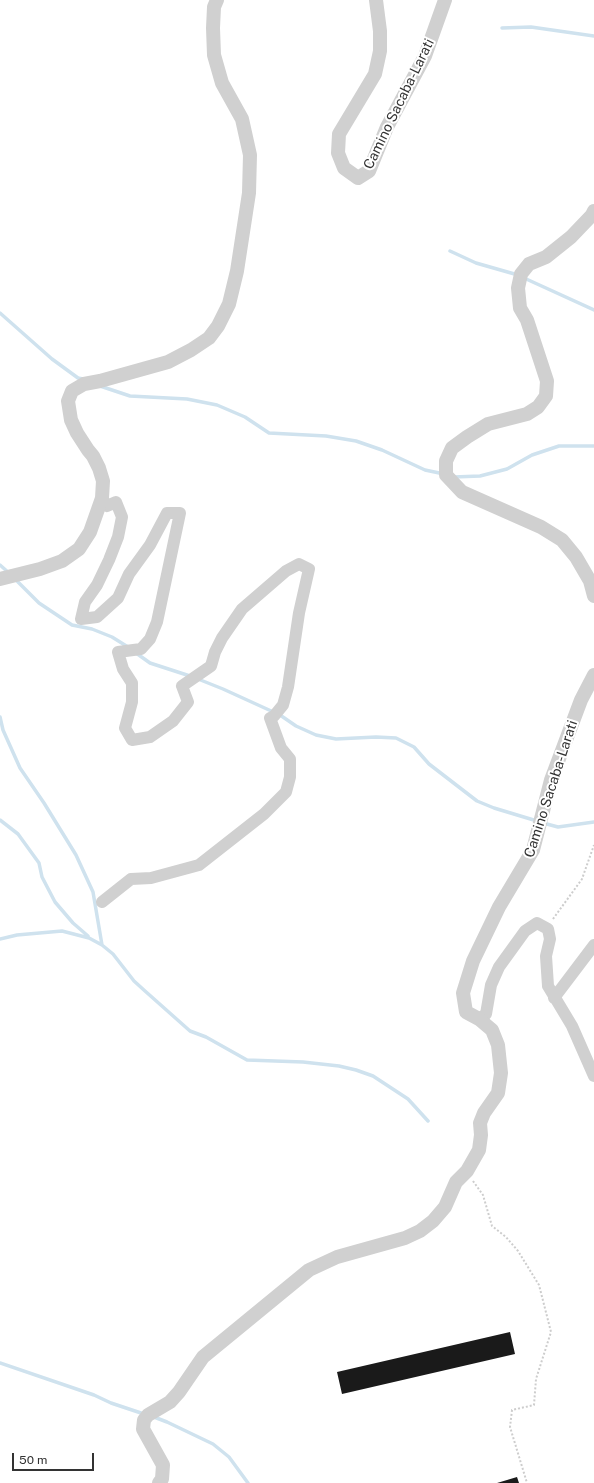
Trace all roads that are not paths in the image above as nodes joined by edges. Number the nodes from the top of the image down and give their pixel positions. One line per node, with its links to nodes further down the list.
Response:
1 (217, 0): 5 (street)
2 (376, 0): 3 (street, Camino Sacaba-Larati)
3 (445, 0)
4 (594, 211): 7 (street)
5 (102, 498): 6 (street); 9 (street)
6 (0, 579)
7 (594, 596)
8 (594, 675): 12 (street, Camino Sacaba-Larati)
9 (102, 902)
10 (594, 946): 11 (street)
11 (554, 998): 12 (street); 13 (street)
12 (479, 1019): 14 (street, Camino Sacaba-Larati)
13 (594, 1076)
14 (159, 1483)

